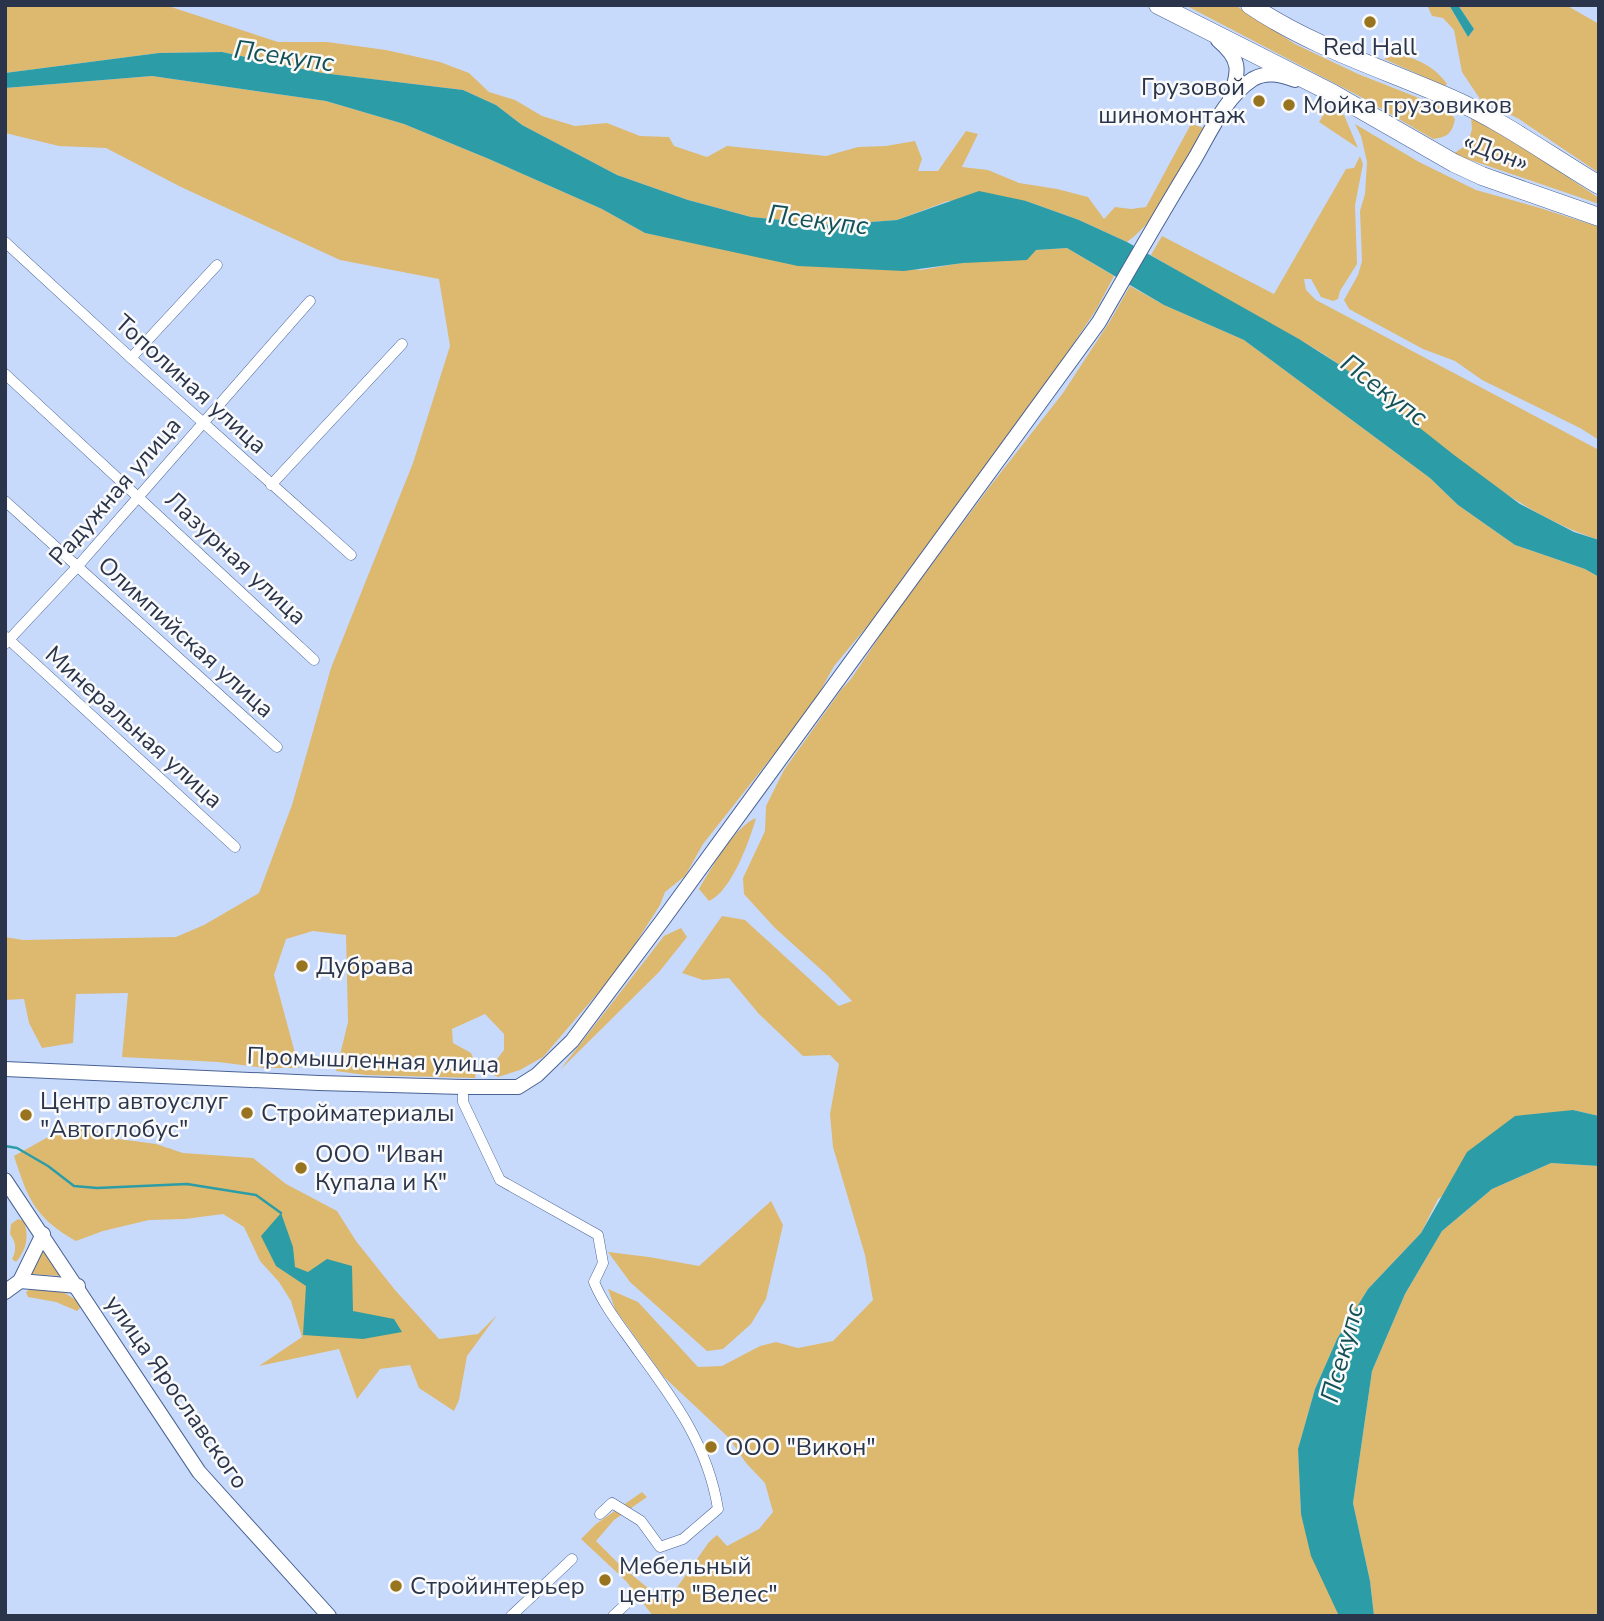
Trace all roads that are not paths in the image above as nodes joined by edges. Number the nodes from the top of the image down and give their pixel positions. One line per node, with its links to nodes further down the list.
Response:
1 (1158, 5): 3 (highway, «Дон»)
2 (1250, 5): 6 (highway, «Дон»)
3 (1192, 21): 4 (highway, «Дон»); 5 (main road)
4 (1332, 93): 5 (main road); 7 (highway, «Дон»)
5 (1228, 104): 25 (main road, Промышленная улица)
6 (1599, 186)
7 (1599, 216)
8 (5, 242): 12 (street, Тополиная улица)
9 (217, 265): 12 (street)
10 (310, 301): 14 (street, Радужная улица)
11 (402, 344): 15 (street)
12 (131, 358): 14 (street, Тополиная улица)
13 (5, 374): 16 (street, Лазурная улица)
14 (203, 424): 15 (street, Тополиная улица); 16 (street, Радужная улица)
15 (271, 485): 18 (street, Тополиная улица)
16 (139, 496): 19 (street, Радужная улица); 21 (street, Лазурная улица)
17 (5, 501): 19 (street, Олимпийская улица)
18 (351, 555)
19 (76, 567): 20 (street, Радужная улица); 22 (street, Олимпийская улица)
20 (6, 640): 23 (street, Минеральная улица)
21 (314, 660)
22 (277, 747)
23 (235, 847)
24 (5, 1069): 25 (main road, Промышленная улица)
25 (463, 1087): 31 (street)
26 (5, 1180): 27 (main road, улица Ярославского)
27 (43, 1234): 28 (main road); 29 (main road, улица Ярославского)
28 (20, 1281): 29 (main road); 30 (main road)
29 (78, 1286): 34 (main road, улица Ярославского)
30 (5, 1292)
31 (600, 1514)
32 (572, 1559): 35 (street)
33 (626, 1604): 36 (street)
34 (329, 1616)
35 (511, 1616)
36 (613, 1616)

